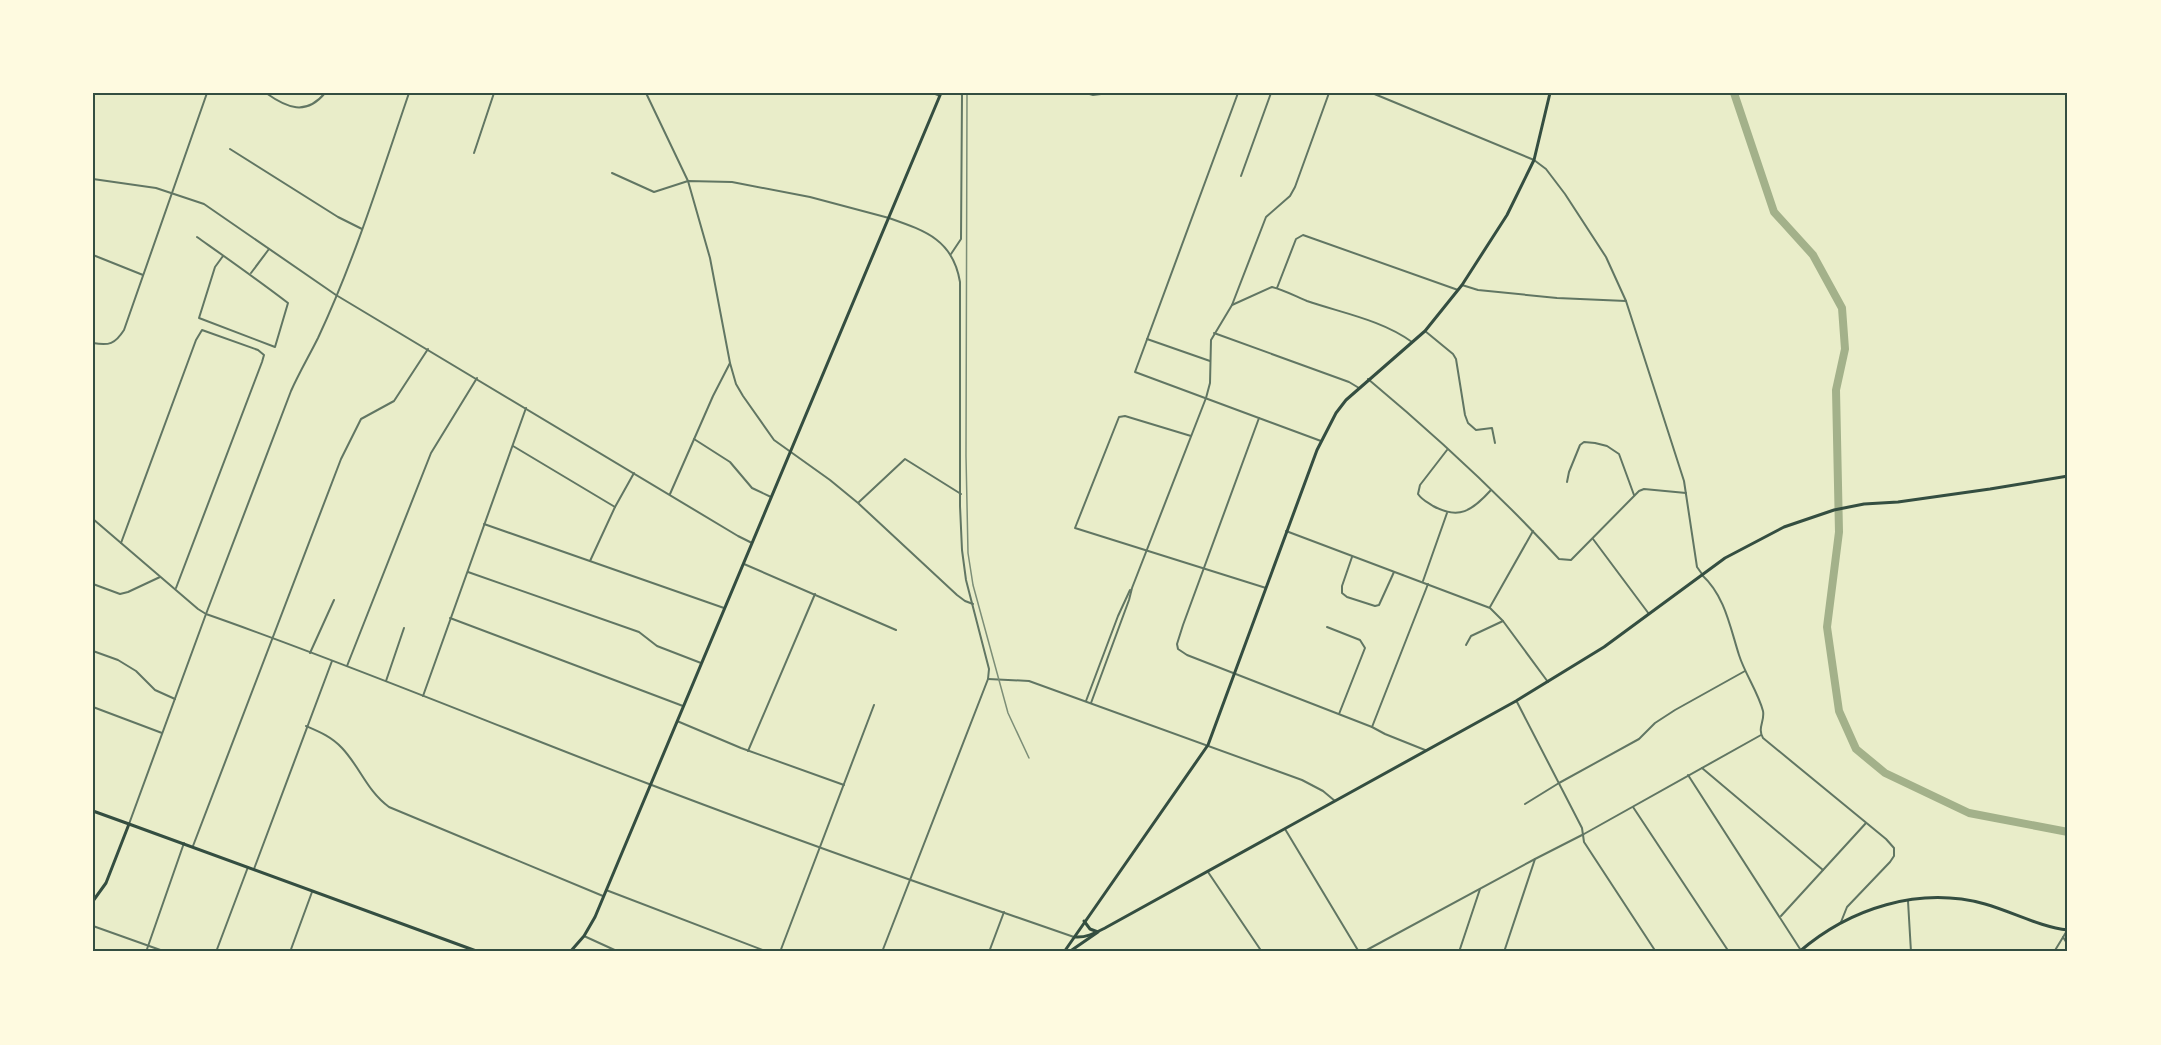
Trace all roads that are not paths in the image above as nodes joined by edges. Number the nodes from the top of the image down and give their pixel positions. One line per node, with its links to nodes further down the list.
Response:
1 (207, 93): 24 (street)
2 (266, 93): 3 (street)
3 (325, 93)
4 (409, 93): 26 (street)
5 (494, 93): 18 (street)
6 (646, 93): 23 (street)
7 (933, 93): 16 (street)
8 (960, 93): 29 (street)
9 (1086, 93): 10 (street)
10 (1108, 93)
11 (1238, 93): 42 (street)
12 (1271, 93): 21 (street)
13 (1329, 93): 39 (street)
14 (1372, 93): 19 (street)
15 (1550, 93): 19 (main road)
16 (940, 94): 25 (main road)
17 (230, 149): 26 (street)
18 (474, 153)
19 (1534, 160): 34 (main road); 38 (street)
20 (612, 173): 23 (street)
21 (1241, 176)
22 (93, 179): 24 (street)
23 (688, 181): 25 (street); 47 (street)
24 (172, 192): 28 (street); 33 (street)
25 (889, 218): 29 (street); 60 (main road)
26 (362, 229): 37 (street)
27 (197, 237): 31 (street)
28 (269, 249): 32 (street); 37 (street)
29 (951, 254): 67 (street)
30 (93, 255): 33 (street)
31 (224, 256): 32 (street); 32 (street)
32 (250, 274)
33 (143, 275): 44 (street)
34 (1462, 285): 36 (main road); 38 (street)
35 (1278, 288): 36 (street); 39 (street); 43 (street)
36 (1458, 290): 40 (main road)
37 (336, 295): 45 (street); 100 (street)
38 (1626, 301): 65 (street)
39 (1232, 305): 41 (street)
40 (1425, 330): 43 (main road); 57 (street)
41 (1214, 333): 46 (street); 50 (street)
42 (1146, 339): 46 (street); 51 (street)
43 (1412, 342): 49 (main road)
44 (93, 343)
45 (428, 349): 48 (street); 107 (street)
46 (1210, 360): 51 (street)
47 (730, 363): 55 (street); 60 (street)
48 (477, 378): 52 (street); 113 (street)
49 (1368, 379): 50 (main road); 59 (street)
50 (1359, 387): 56 (main road)
51 (1206, 398): 53 (street); 54 (street)
52 (526, 408): 58 (street); 61 (street)
53 (1259, 418): 56 (street); 84 (street)
54 (1191, 436): 80 (street); 80 (street)
55 (694, 439): 66 (street); 69 (street)
56 (1321, 441): 75 (main road)
57 (1495, 443)
58 (513, 446): 71 (street); 74 (street)
59 (1448, 449): 64 (street); 72 (street)
60 (790, 452): 69 (main road); 70 (street)
61 (634, 473): 66 (street); 71 (street)
62 (2068, 476): 87 (main road)
63 (1567, 482): 68 (street)
64 (1491, 490): 72 (street); 76 (street)
65 (1686, 493): 68 (street); 87 (street)
66 (670, 494): 79 (street)
67 (961, 494): 70 (street); 97 (street)
68 (1634, 495): 77 (street)
69 (771, 497): 79 (main road)
70 (858, 503): 97 (street)
71 (615, 507): 82 (street)
72 (1447, 513): 89 (street)
73 (93, 519): 78 (street)
74 (484, 524): 82 (street); 85 (street)
75 (1286, 531): 81 (street); 94 (main road)
76 (1533, 531): 77 (street); 99 (street)
77 (1593, 538): 101 (street)
78 (121, 543): 88 (street); 92 (street)
79 (752, 543): 83 (main road)
80 (1146, 551): 84 (street); 93 (street)
81 (1352, 556): 86 (street); 86 (street)
82 (590, 561): 98 (street)
83 (743, 564): 95 (street); 98 (main road)
84 (1205, 569): 94 (street); 115 (street)
85 (468, 572): 102 (street); 112 (street)
86 (1394, 572): 89 (street)
87 (1702, 575): 101 (main road); 114 (street)
88 (160, 577): 90 (street); 92 (street)
89 (1422, 582): 91 (street)
90 (93, 584)
91 (1428, 584): 99 (street); 130 (street)
92 (176, 588): 100 (street)
93 (1132, 588): 121 (street); 123 (street)
94 (1266, 588): 115 (main road)
95 (815, 594): 106 (street); 134 (street)
96 (334, 600): 110 (street)
97 (973, 604): 116 (street)
98 (724, 608): 112 (main road)
99 (1490, 608): 103 (street)
100 (206, 614): 107 (street); 120 (street)
101 (1649, 614): 118 (main road)
102 (450, 618): 119 (street); 125 (street)
103 (1503, 621): 108 (street); 118 (street)
104 (1327, 627): 127 (street)
105 (404, 628): 117 (street)
106 (896, 630)
107 (274, 638): 110 (street); 150 (street)
108 (1466, 645)
109 (93, 651): 120 (street)
110 (310, 653): 111 (street)
111 (332, 660): 113 (street); 129 (street)
112 (701, 663): 125 (main road)
113 (347, 666): 117 (street)
114 (1745, 671): 132 (street); 138 (street)
115 (1236, 672): 127 (street); 133 (main road)
116 (988, 679): 121 (street); 157 (street)
117 (386, 681): 119 (street)
118 (1548, 682): 122 (main road)
119 (423, 696): 139 (street)
120 (175, 699): 131 (street)
121 (1086, 701): 123 (street)
122 (1516, 701): 135 (main road); 138 (street)
123 (1091, 703): 133 (street)
124 (874, 705): 140 (street)
125 (684, 706): 128 (main road)
126 (93, 707): 131 (street)
127 (1339, 714): 130 (street)
128 (677, 721): 134 (street); 139 (main road)
129 (306, 726): 154 (street); 161 (street)
130 (1372, 727): 135 (street)
131 (162, 734): 146 (street)
132 (1761, 735): 136 (street); 145 (street)
133 (1208, 745): 141 (street); 166 (main road)
134 (748, 751): 140 (street)
135 (1427, 751): 141 (main road)
136 (1702, 768): 137 (street); 155 (street)
137 (1688, 775): 143 (street); 165 (street)
138 (1558, 783): 142 (street); 148 (street)
139 (650, 784): 151 (street); 159 (main road)
140 (844, 785): 151 (street)
141 (1335, 801): 147 (main road)
142 (1525, 804)
143 (1633, 807): 148 (street); 195 (street)
144 (93, 811): 146 (main road)
145 (1866, 823): 155 (street); 167 (street)
146 (129, 824): 149 (main road); 163 (main road)
147 (1285, 829): 156 (main road); 191 (street)
148 (1584, 834): 152 (street); 194 (street)
149 (184, 843): 150 (main road); 175 (street)
150 (193, 846): 153 (main road)
151 (819, 847): 157 (street); 185 (street)
152 (1535, 859): 158 (street); 193 (street)
153 (249, 867): 154 (main road); 179 (street)
154 (254, 869): 160 (main road)
155 (1823, 870): 165 (street)
156 (1207, 871): 170 (main road); 190 (street)
157 (910, 881): 164 (street); 186 (street)
158 (1480, 889): 191 (street); 192 (street)
159 (605, 890): 161 (main road); 184 (street)
160 (312, 892): 180 (street); 181 (main road)
161 (603, 896): 171 (main road)
162 (1908, 899): 167 (main road); 169 (main road); 196 (street)
163 (93, 901)
164 (1004, 912): 172 (street); 187 (street)
165 (1780, 916): 176 (street)
166 (1084, 921): 170 (main road); 172 (main road)
167 (1841, 922): 176 (main road)
168 (93, 926): 175 (street)
169 (2068, 930): 173 (street)
170 (1098, 932): 172 (main road); 189 (main road)
171 (584, 936): 182 (main road); 183 (street)
172 (1074, 937): 188 (main road)
173 (2063, 937): 174 (street); 197 (street)
174 (2068, 945)
175 (148, 946): 177 (street); 178 (street)
176 (1801, 951)
177 (146, 952)
178 (166, 952)
179 (216, 952)
180 (290, 952)
181 (478, 952)
182 (570, 952)
183 (619, 952)
184 (768, 952)
185 (780, 952)
186 (882, 952)
187 (989, 952)
188 (1064, 952)
189 (1069, 952)
190 (1262, 952)
191 (1361, 952)
192 (1459, 952)
193 (1504, 952)
194 (1656, 952)
195 (1729, 952)
196 (1911, 952)
197 (2054, 952)

